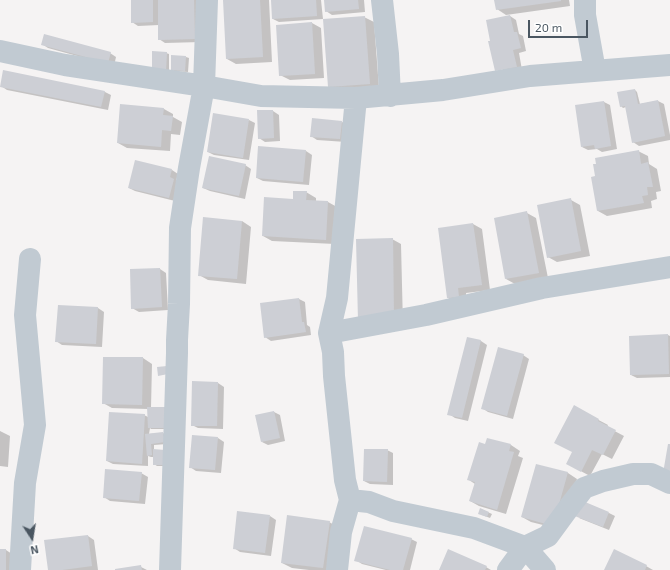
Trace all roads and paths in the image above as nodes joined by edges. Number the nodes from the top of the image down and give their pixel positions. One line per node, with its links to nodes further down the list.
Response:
1 (207, 0): 7 (street)
2 (382, 0): 8 (street)
3 (586, 0): 5 (street)
4 (0, 51): 7 (street)
5 (595, 71): 6 (street); 8 (street)
6 (669, 71)
7 (204, 86): 9 (street); 17 (street)
8 (390, 96): 9 (street)
9 (356, 98): 12 (street)
10 (30, 259): 16 (street)
11 (670, 267): 12 (street)
12 (329, 333): 14 (street)
13 (670, 483): 15 (street)
14 (350, 500): 15 (street); 18 (street)
15 (525, 547): 19 (street); 20 (street)
16 (20, 570)
17 (170, 570)
18 (337, 570)
19 (508, 570)
20 (545, 570)

